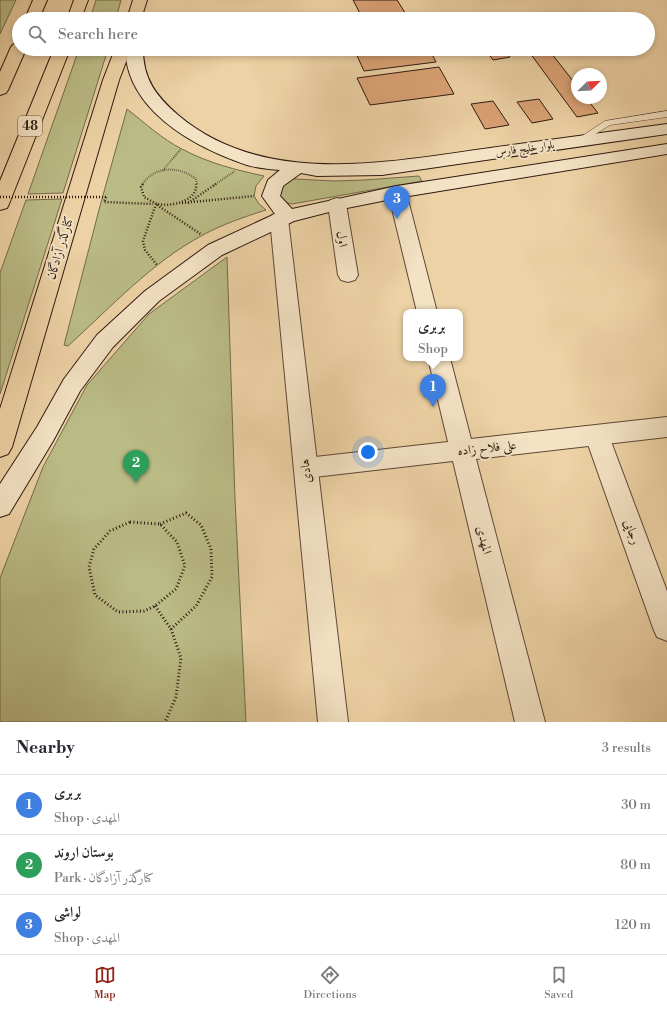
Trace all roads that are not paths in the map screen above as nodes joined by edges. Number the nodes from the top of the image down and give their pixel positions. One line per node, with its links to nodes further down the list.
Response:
1 (40, 0): 4 (main road)
2 (81, 0): 5 (main road)
3 (140, 0): 6 (main road)
4 (35, 12)
5 (77, 12)
6 (137, 12)
7 (15, 56): 11 (main road)
8 (59, 56): 18 (main road, 48)
9 (120, 56): 26 (main road, کنارگذر آزادگان)
10 (135, 56): 16 (main road, بلوار خلیج فارس)
11 (0, 90)
12 (667, 114): 14 (lane)
13 (667, 129): 14 (main road, بلوار خلیج فارس)
14 (577, 142): 16 (main road, بلوار خلیج فارس)
15 (667, 149): 17 (main road, بلوار خلیج فارس)
16 (299, 168): 20 (main road)
17 (397, 192): 19 (main road, بلوار خلیج فارس); 22 (main road)
18 (0, 204)
19 (337, 204): 20 (main road, بلوار خلیج فارس); 21 (main road, اول)
20 (284, 218): 28 (main road, هادی); 29 (main road, بلوار خلیج فارس)
21 (348, 275)
22 (426, 309)
23 (440, 361): 27 (main road, المهدی)
24 (667, 427): 25 (main road, علی فلاح زاده)
25 (597, 436): 27 (main road, علی فلاح زاده); 30 (main road, رجایی)
26 (0, 447)
27 (462, 450): 28 (main road, علی فلاح زاده); 32 (main road, المهدی)
28 (306, 468): 31 (main road, هادی)
29 (0, 506)
30 (667, 628)
31 (333, 722)
32 (530, 722)

